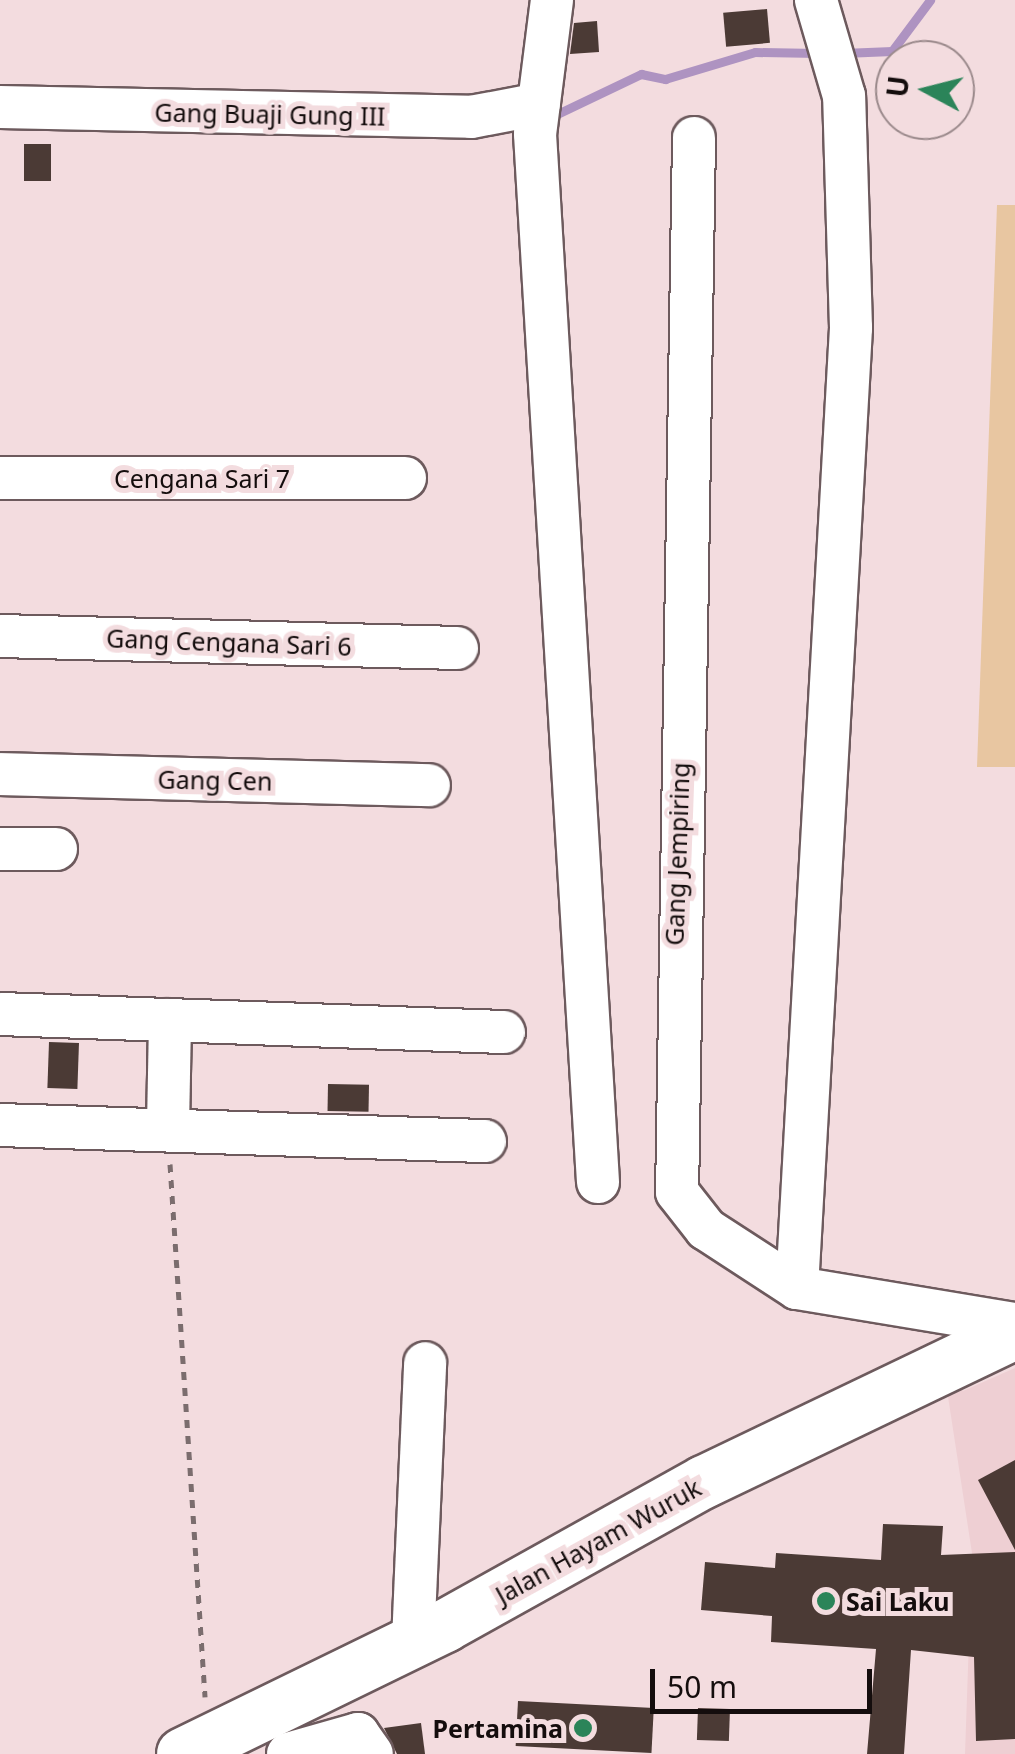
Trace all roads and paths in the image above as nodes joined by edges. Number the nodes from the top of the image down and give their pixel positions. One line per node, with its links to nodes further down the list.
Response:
1 (552, 0): 4 (street)
2 (822, 34): 21 (street)
3 (0, 106): 4 (street, Gang Buaji Gung III)
4 (537, 117): 20 (street)
5 (694, 138): 21 (street, Gang Jempiring)
6 (0, 478): 7 (street, Cengana Sari 7)
7 (404, 478)
8 (0, 636): 9 (street, Gang Cengana Sari 6)
9 (457, 648)
10 (0, 774): 11 (street, Gang Cen)
11 (429, 785)
12 (0, 849): 13 (street)
13 (56, 850)
14 (0, 1014): 15 (street)
15 (170, 1020): 16 (street); 18 (street)
16 (504, 1032)
17 (0, 1125): 18 (street)
18 (168, 1126): 19 (street); 27 (path)
19 (485, 1141)
20 (598, 1182)
21 (797, 1288): 22 (street, Gang Jempiring)
22 (1015, 1324)
23 (1015, 1333): 25 (main road, Jalan Hayam Wuruk)
24 (425, 1364): 25 (street)
25 (413, 1642): 26 (main road, Jalan Hayam Wuruk)
26 (279, 1739): 27 (main road, Jalan Hayam Wuruk); 28 (street)
27 (196, 1747)
28 (372, 1754)

